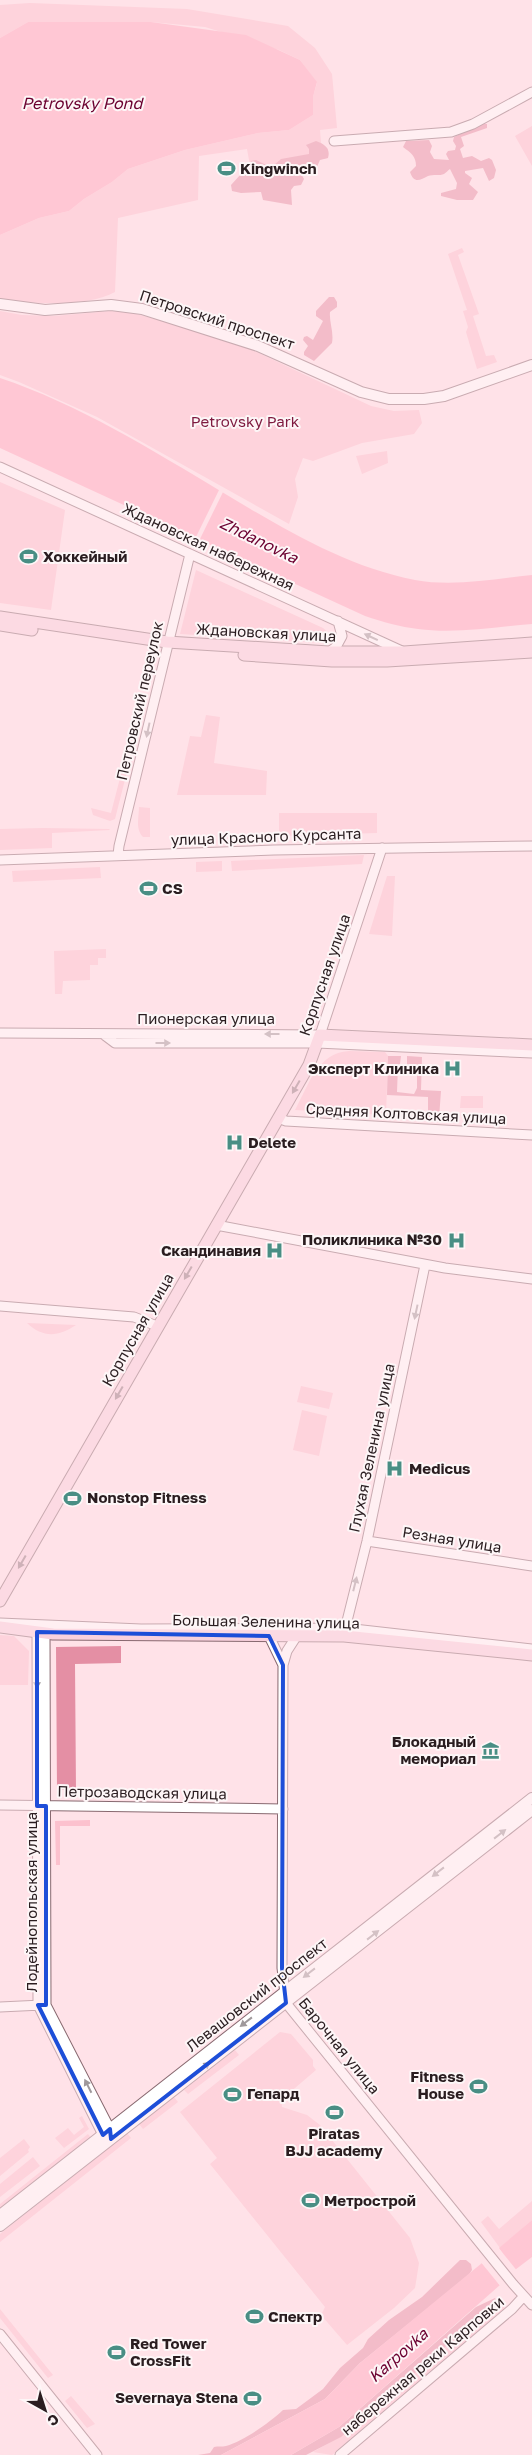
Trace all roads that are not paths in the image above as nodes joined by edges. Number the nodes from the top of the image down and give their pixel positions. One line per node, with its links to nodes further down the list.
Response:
1 (532, 92): 2 (street)
2 (334, 141)
3 (0, 304): 4 (street, Петровский проспект)
4 (532, 365)
5 (0, 467): 6 (street, Ждановская набережная)
6 (190, 554): 8 (street, Ждановская набережная); 11 (street, Петровский переулок)
7 (0, 617): 11 (main road, Ждановская улица)
8 (338, 621): 12 (street); 13 (street, Ждановская набережная, one-way to 8)
9 (0, 625): 11 (main road, Ждановская улица)
10 (532, 643): 13 (main road, Ждановская улица)
11 (167, 645): 12 (main road, Ждановская улица); 14 (main road, Ждановская улица); 17 (street, Петровский переулок, one-way to 17)
12 (329, 652): 13 (main road, Ждановская улица)
13 (404, 652)
14 (532, 652)
15 (532, 846): 16 (street, улица Красного Курсанта)
16 (382, 848): 17 (street, улица Красного Курсанта); 21 (street, Корпусная улица)
17 (118, 855): 18 (street, улица Красного Курсанта)
18 (0, 860)
19 (0, 1033): 20 (street, Пионерская улица)
20 (102, 1034): 21 (street, Пионерская улица, one-way to 20); 21 (street, Пионерская улица, one-way to 21)
21 (319, 1039): 22 (main road, Пионерская улица); 23 (street, Пионерская улица); 24 (main road, Корпусная улица, one-way to 24)
22 (532, 1045)
23 (532, 1053)
24 (278, 1118): 25 (street, Средняя Колтовская улица); 26 (main road, Корпусная улица)
25 (532, 1135)
26 (216, 1226): 27 (street); 30 (main road, Корпусная улица, one-way to 30)
27 (425, 1265): 28 (street); 31 (street, Глухая Зеленина улица, one-way to 31)
28 (532, 1279)
29 (0, 1306): 30 (street)
30 (157, 1326): 33 (main road, Корпусная улица, one-way to 33)
31 (367, 1540): 32 (street, Резная улица); 36 (street, Глухая Зеленина улица, one-way to 31)
32 (532, 1566)
33 (0, 1600)
34 (0, 1623): 36 (street, Большая Зеленина улица)
35 (0, 1627): 37 (main road, Большая Зеленина улица)
36 (345, 1632): 39 (main road, Большая Зеленина улица); 40 (street, Большая Зеленина улица); 41 (main road, Большая Зеленина улица)
37 (41, 1633): 38 (main road, Большая Зеленина улица); 45 (street, Лодейнопольская улица)
38 (269, 1636): 39 (main road, Большая Зеленина улица); 42 (street, Барочная улица)
39 (296, 1637): 42 (street, Барочная улица)
40 (532, 1649)
41 (532, 1655)
42 (283, 1665): 46 (street, Барочная улица)
43 (532, 1798): 48 (street, Левашовский проспект, one-way to 48)
44 (0, 1806): 45 (street, Петрозаводская улица)
45 (41, 1806): 46 (street, Петрозаводская улица); 49 (street, Лодейнопольская улица)
46 (283, 1809): 48 (street, Барочная улица)
47 (532, 1810): 48 (street, Левашовский проспект, one-way to 47)
48 (285, 1997): 51 (street, Левашовский проспект); 54 (street, Барочная улица)
49 (42, 2005): 50 (street); 51 (street, Лодейнопольская улица)
50 (0, 2007)
51 (108, 2134): 52 (street, Левашовский проспект); 53 (street, Левашовский проспект)
52 (0, 2215)
53 (0, 2226)
54 (523, 2297): 55 (street); 58 (street, набережная реки Карповки)
55 (532, 2305)
56 (0, 2334): 57 (street)
57 (97, 2455)
58 (340, 2455)

